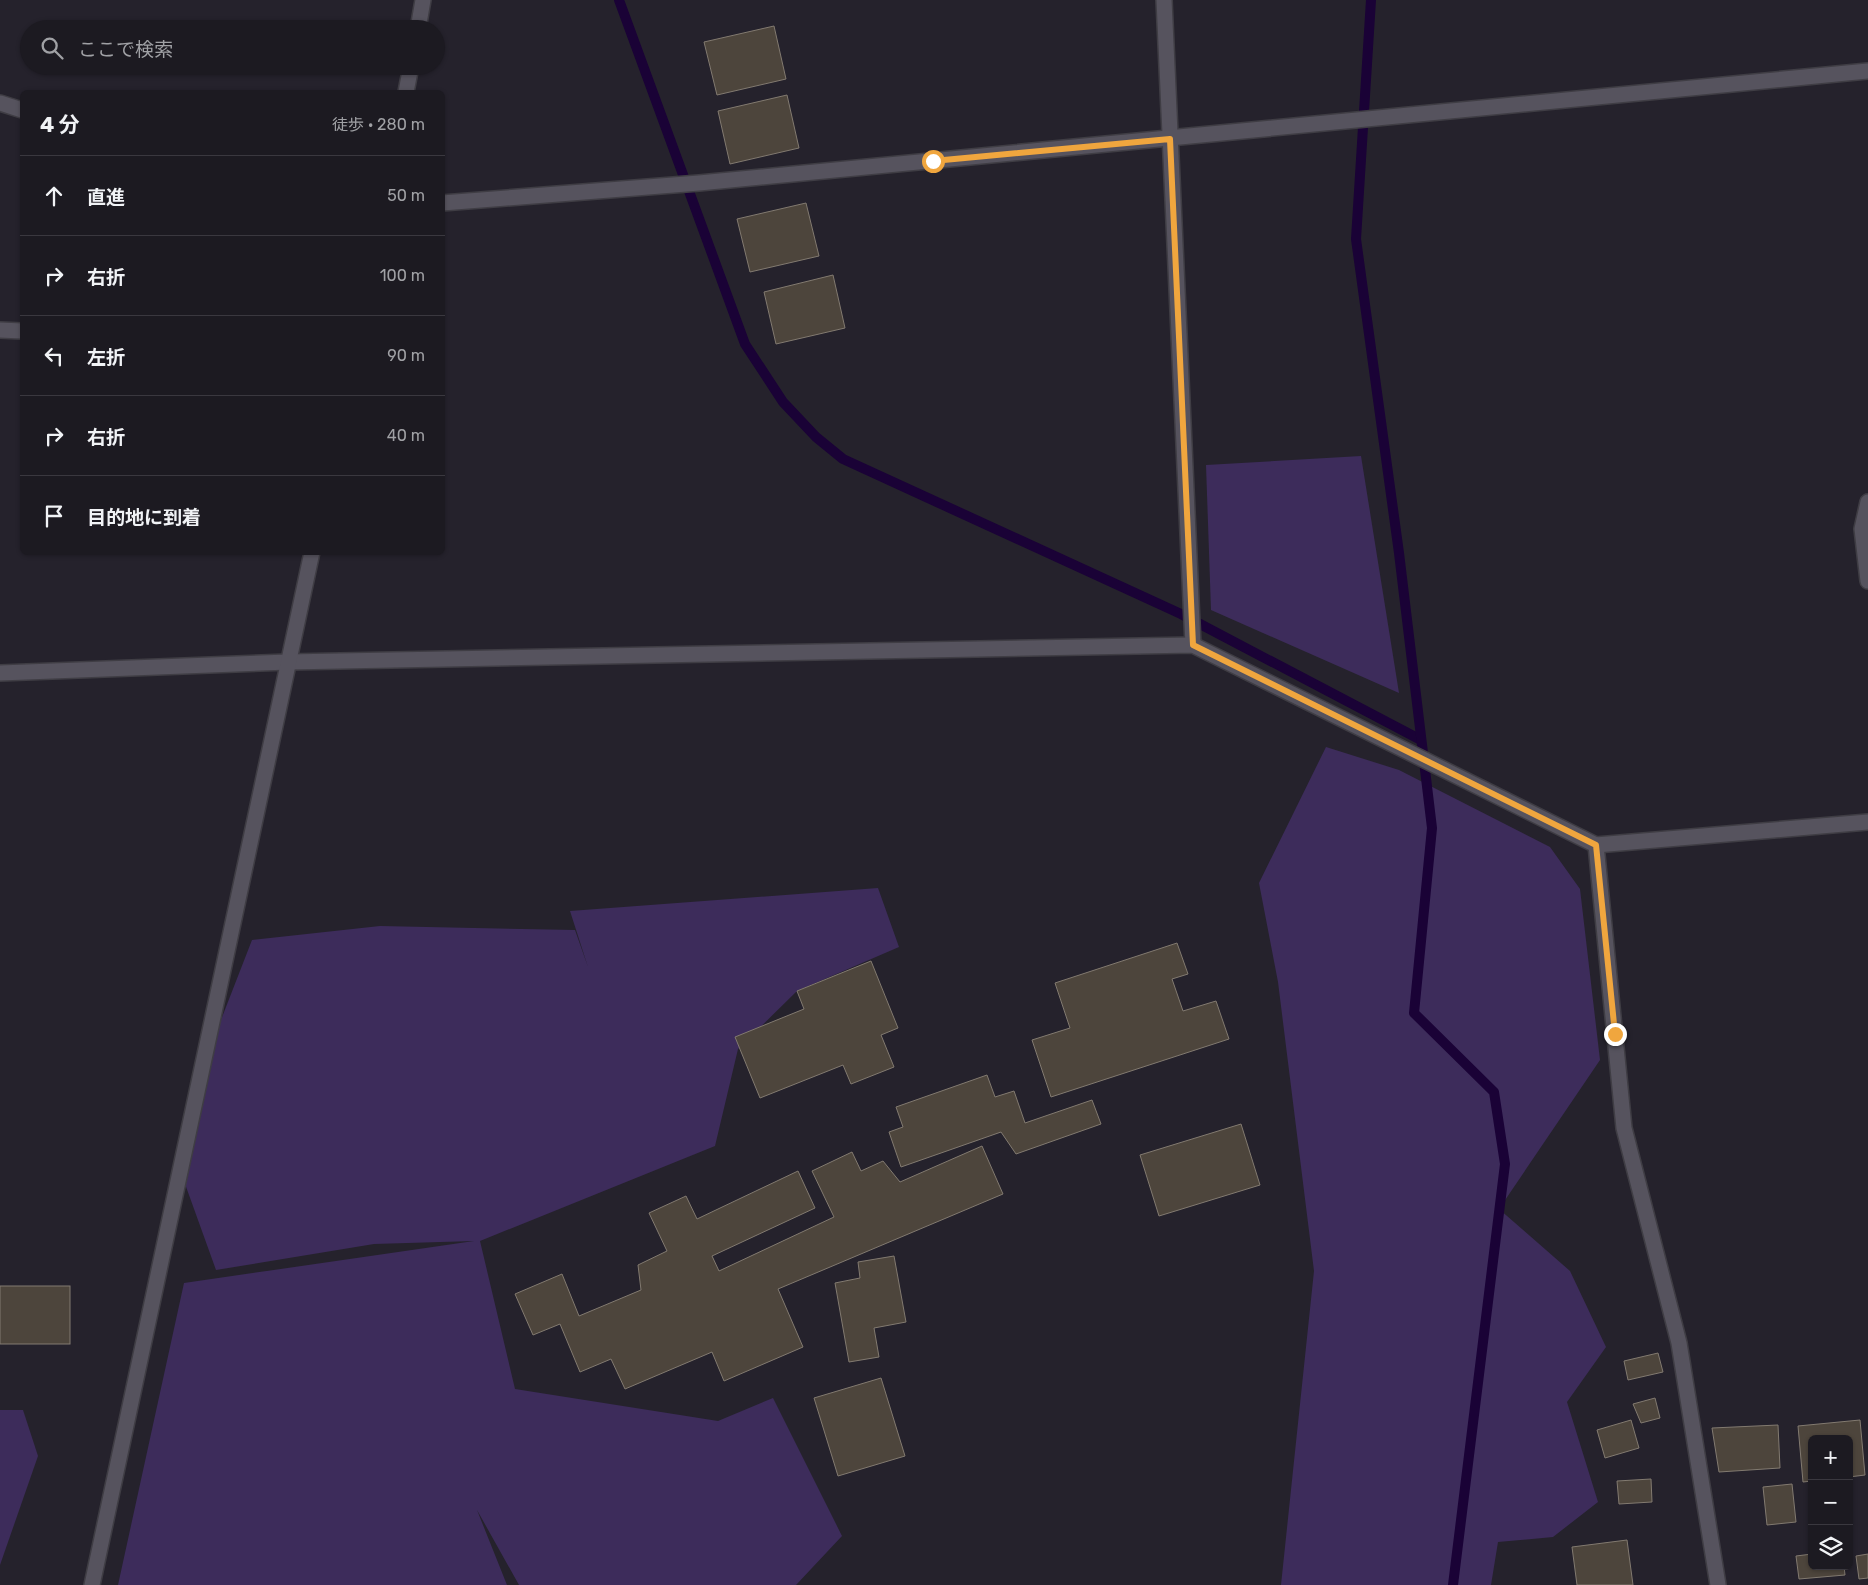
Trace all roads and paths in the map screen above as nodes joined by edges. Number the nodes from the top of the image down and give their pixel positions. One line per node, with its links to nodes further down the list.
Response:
1 (423, 0): 3 (street)
2 (1164, 0): 9 (street)
3 (420, 20)
4 (1868, 71): 9 (street)
5 (409, 75): 6 (street)
6 (406, 90)
7 (0, 103): 8 (street)
8 (20, 109)
9 (1170, 139): 10 (street); 16 (street)
10 (445, 202)
11 (0, 330): 12 (street)
12 (20, 331)
13 (1868, 502): 15 (street)
14 (311, 555): 17 (street)
15 (1868, 581)
16 (1193, 645): 17 (street); 20 (street)
17 (288, 662): 18 (street); 21 (street)
18 (0, 673)
19 (1868, 822): 20 (street)
20 (1596, 845): 22 (street)
21 (92, 1585)
22 (1718, 1585)

